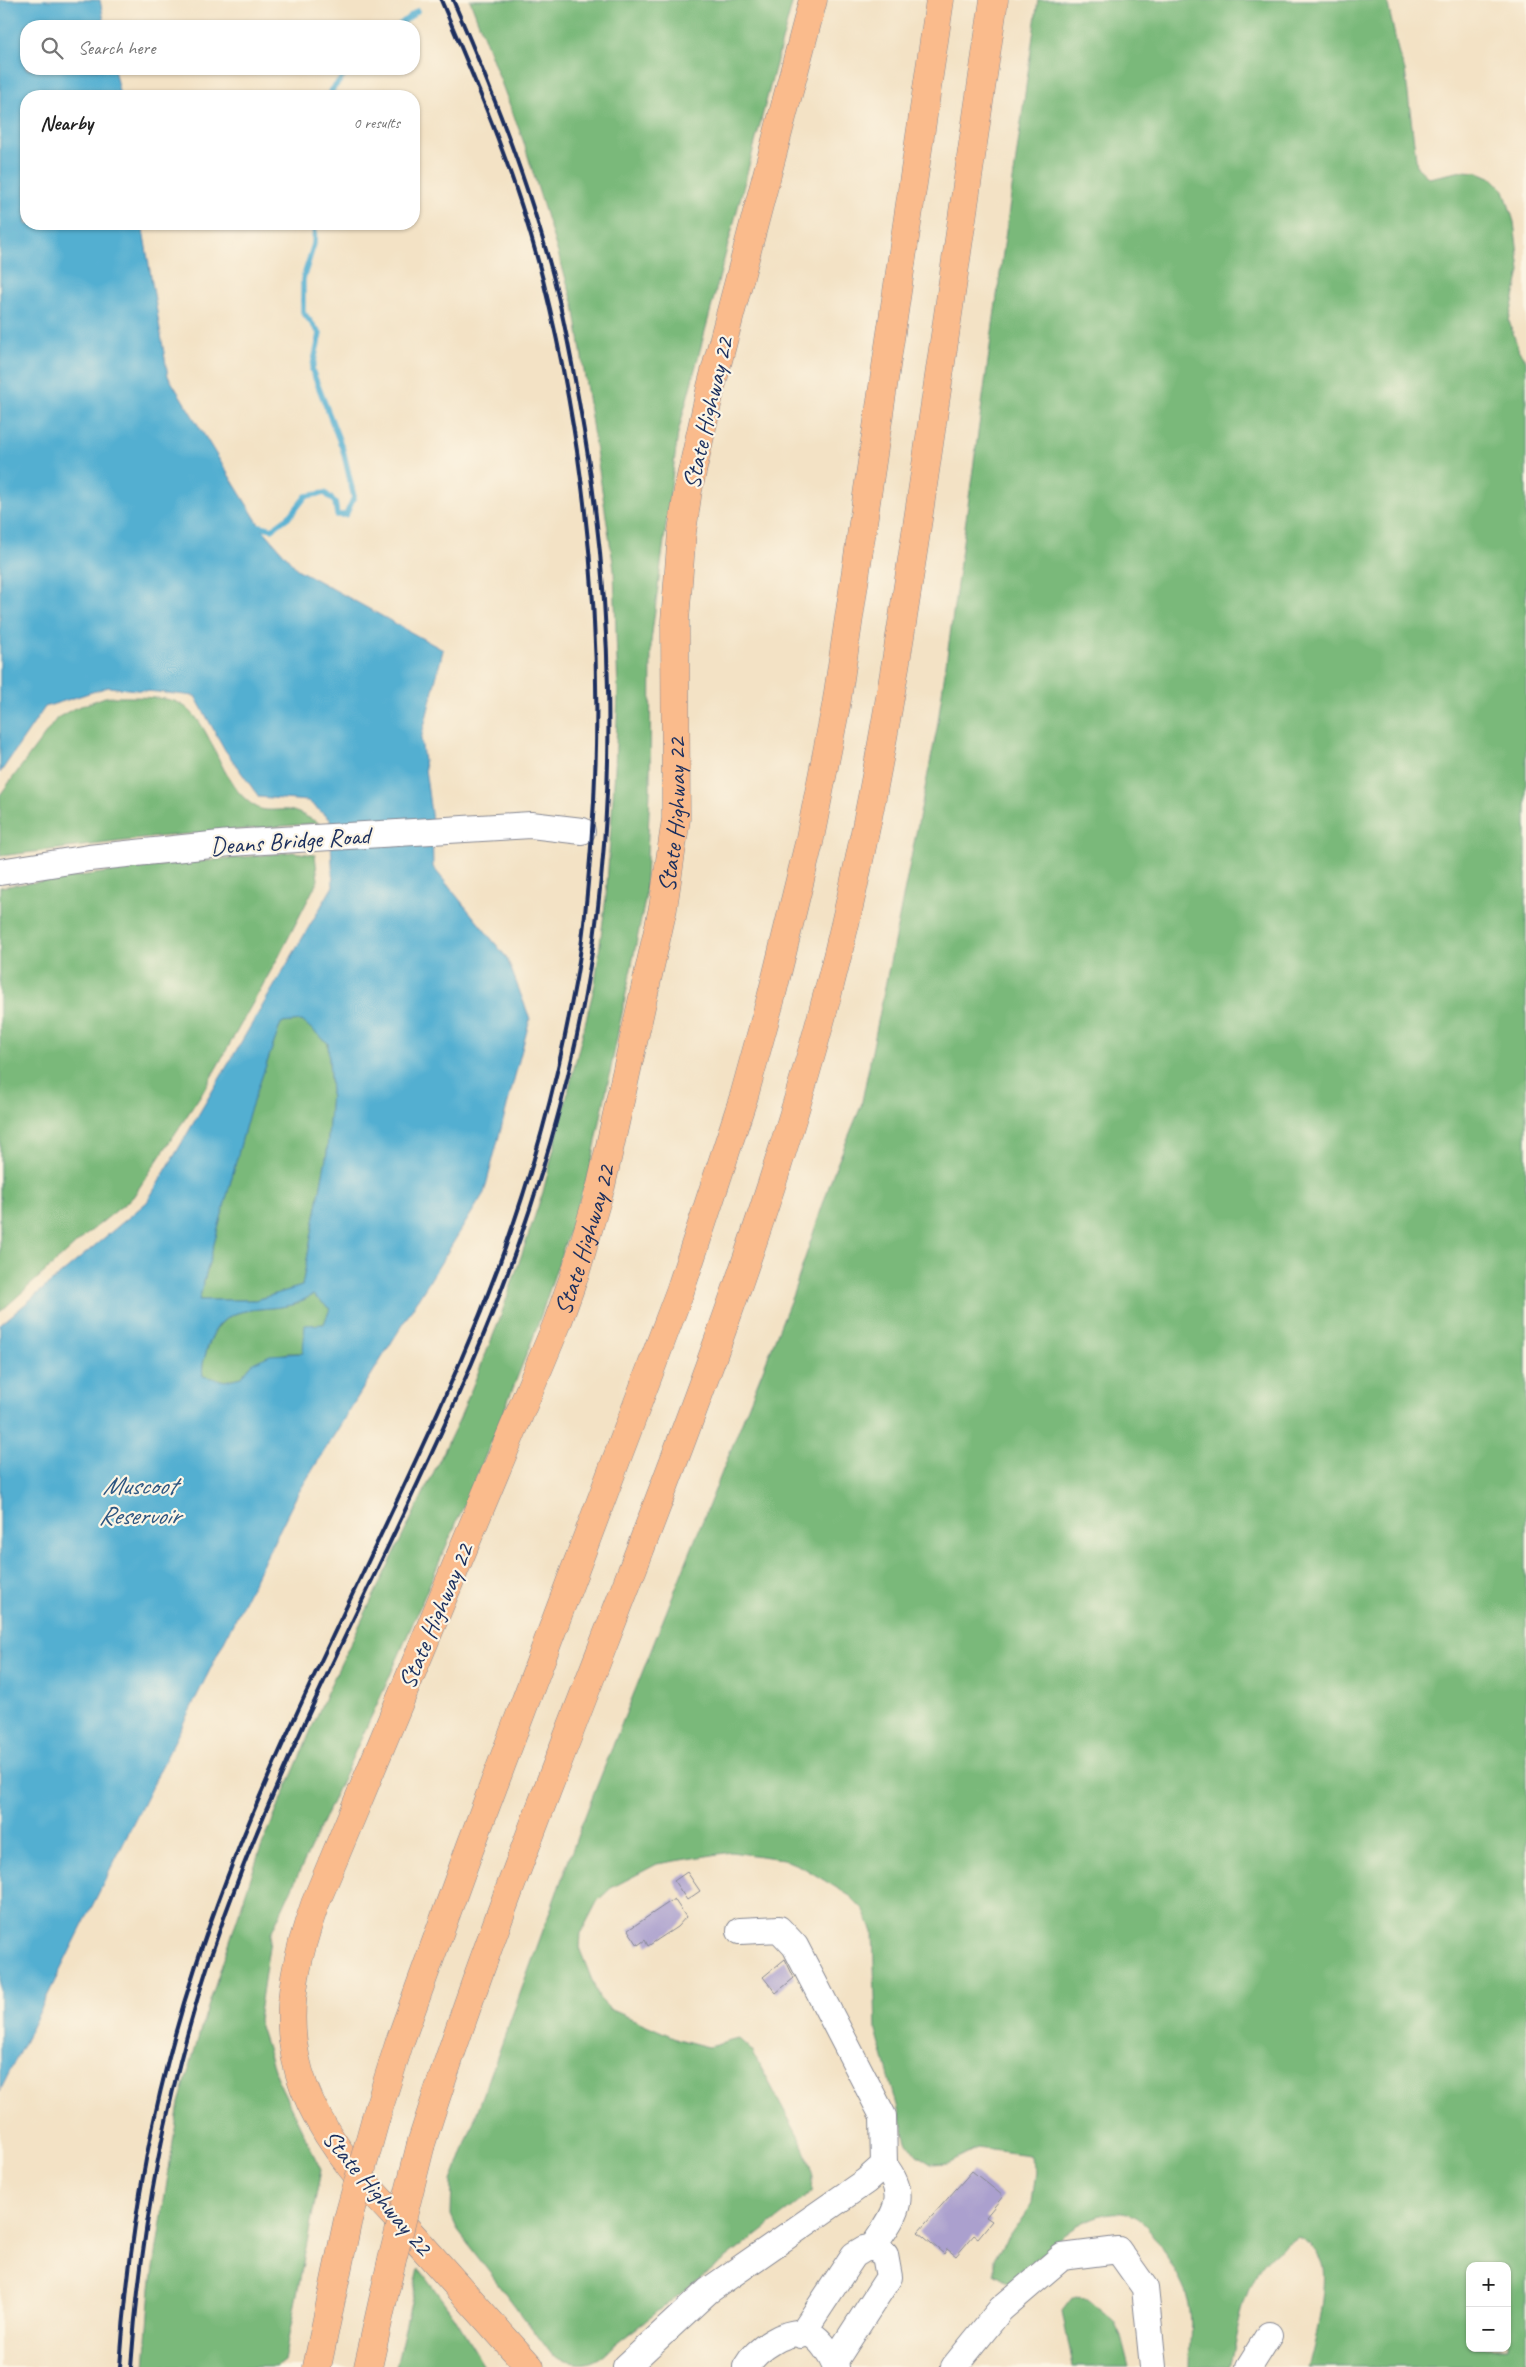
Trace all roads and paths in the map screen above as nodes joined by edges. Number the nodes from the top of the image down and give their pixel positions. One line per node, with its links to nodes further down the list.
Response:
1 (813, 0): 14 (main road, State Highway 22)
2 (940, 0): 12 (main road, bridge)
3 (994, 0): 13 (main road, bridge)
4 (582, 831): 5 (street, Deans Bridge Road)
5 (0, 872)
6 (740, 1931): 7 (street)
7 (884, 2164): 8 (street); 15 (street)
8 (873, 2247): 9 (street); 11 (street)
9 (801, 2335): 11 (street); 16 (street)
10 (1269, 2335): 19 (street)
11 (835, 2364)
12 (317, 2367)
13 (368, 2367)
14 (530, 2367)
15 (626, 2367)
16 (746, 2367)
17 (954, 2367): 18 (street)
18 (1153, 2367)
19 (1249, 2367)

